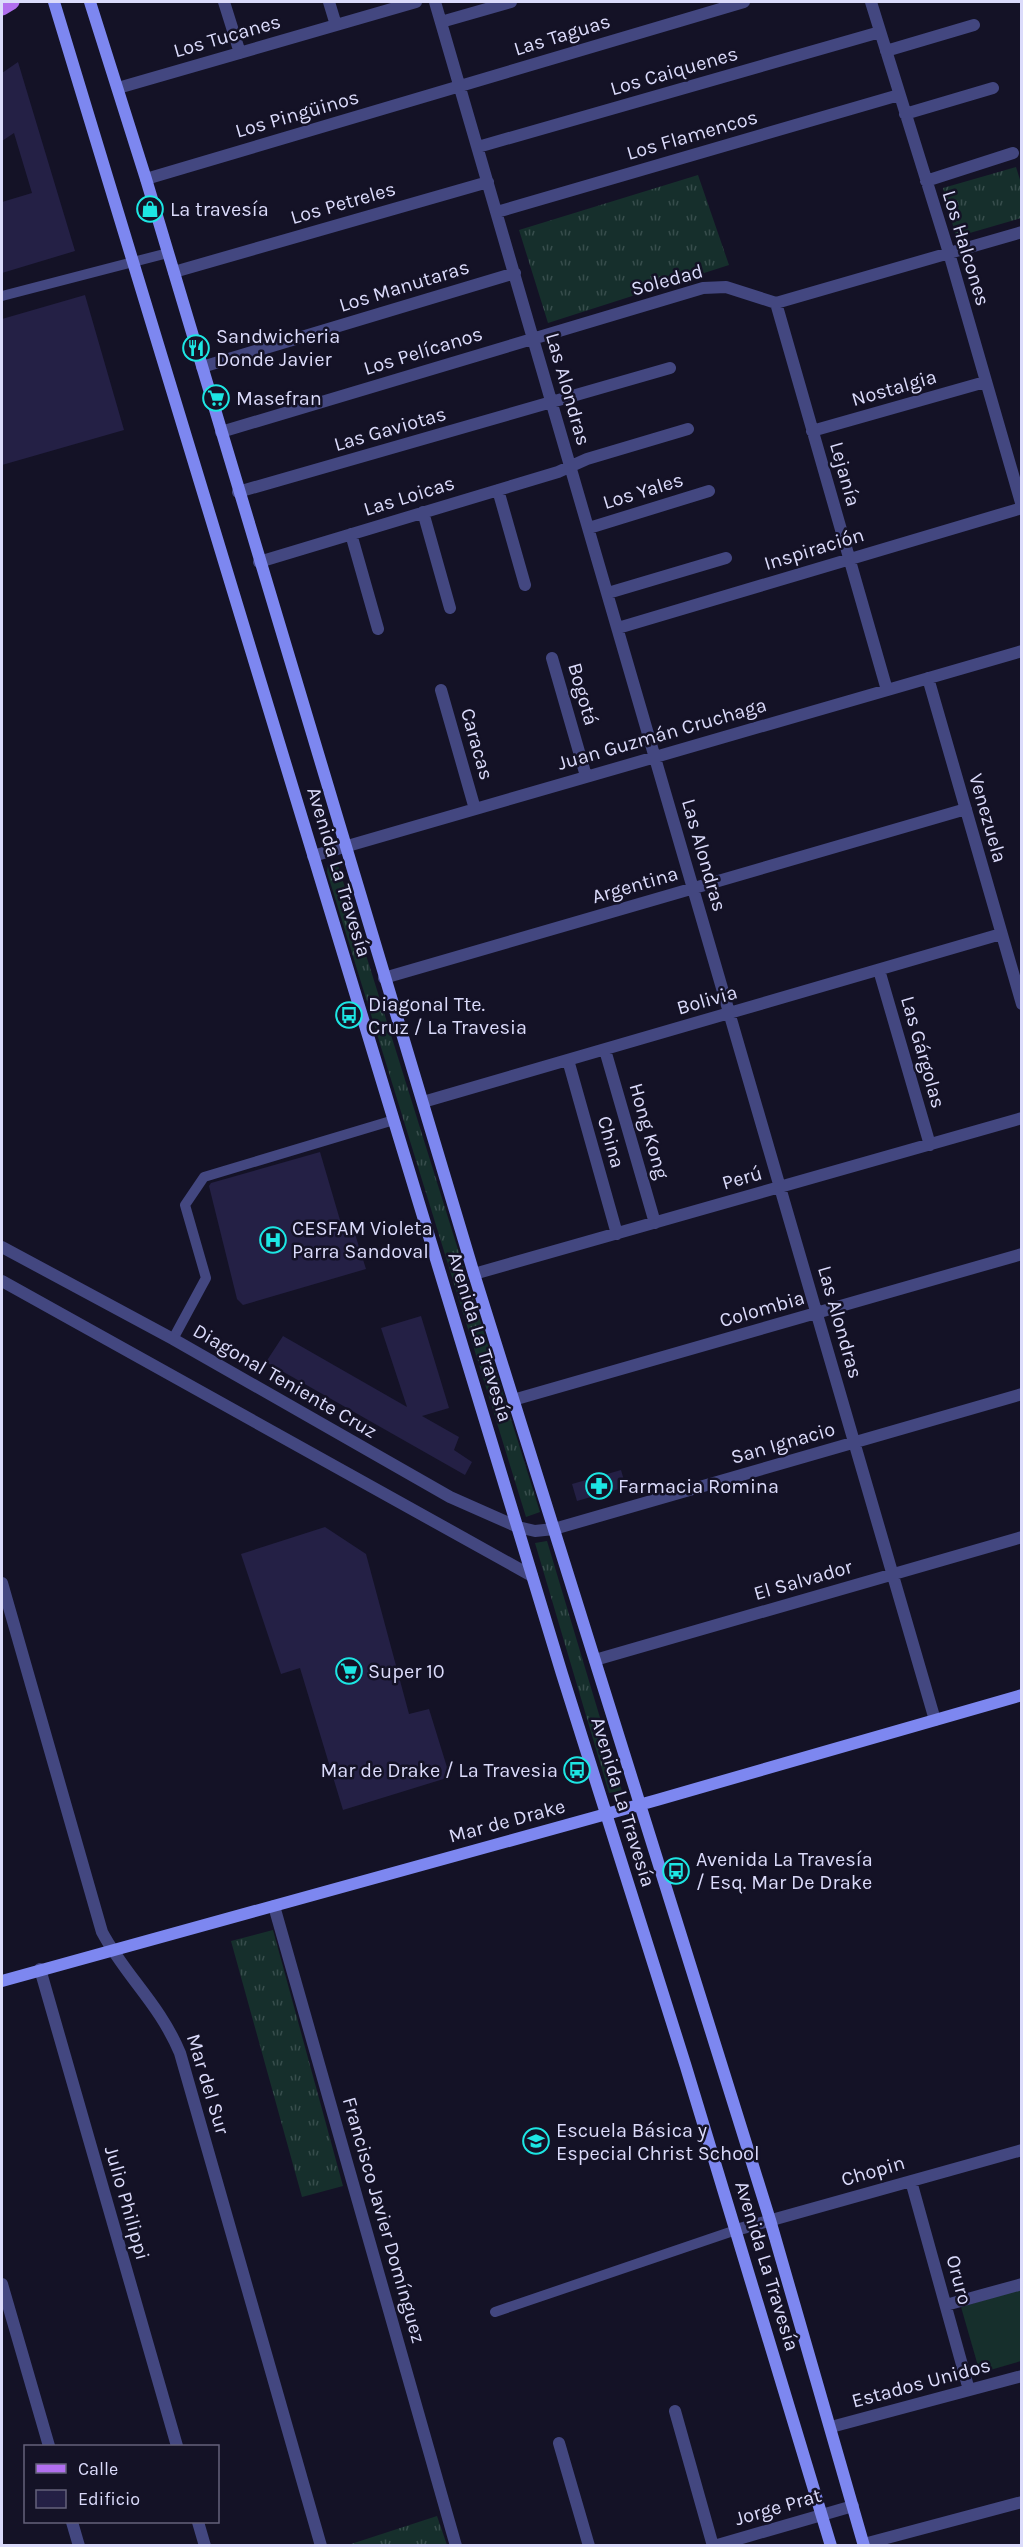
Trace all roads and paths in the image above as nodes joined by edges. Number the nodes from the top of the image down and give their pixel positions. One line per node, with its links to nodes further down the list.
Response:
1 (12, 2): 11 (main road)
2 (54, 2): 32 (street, Avenida La Travesía)
3 (90, 2): 19 (street, Avenida La Travesía)
4 (224, 2): 17 (street)
5 (329, 2): 13 (street)
6 (416, 2): 13 (street, Los Tucanes)
7 (435, 2): 12 (street, Las Alondras)
8 (512, 2): 12 (street)
9 (744, 2): 18 (street, Las Taguas)
10 (871, 2): 15 (street, Los Halcones)
11 (2, 8)
12 (441, 22): 18 (street, Las Alondras)
13 (336, 25): 17 (street, Los Tucanes)
14 (974, 25): 16 (street)
15 (880, 32): 16 (street, Los Halcones); 23 (street, Los Caiquenes)
16 (886, 51): 21 (street, Los Halcones)
17 (240, 53): 19 (street, Los Tucanes)
18 (460, 86): 23 (street, Las Alondras); 25 (street, Los Pingüinos)
19 (118, 88): 25 (street, Avenida La Travesía)
20 (993, 88): 22 (street)
21 (899, 95): 22 (street, Los Halcones); 28 (street, Los Flamencos)
22 (905, 114): 27 (street, Los Halcones)
23 (478, 147): 26 (street, Las Alondras)
24 (1014, 153): 27 (street)
25 (146, 179): 30 (street, Avenida La Travesía)
26 (488, 182): 28 (street, Las Alondras); 33 (street, Los Petreles)
27 (926, 182): 31 (street, Los Halcones)
28 (497, 213): 34 (street, Las Alondras)
29 (1022, 232): 31 (street)
30 (168, 253): 32 (lane); 33 (street, Avenida La Travesía)
31 (948, 253): 36 (street); 40 (street, Los Halcones)
32 (133, 262): 35 (lane); 71 (street, Avenida La Travesía)
33 (174, 272): 38 (street, Avenida La Travesía)
34 (515, 273): 37 (street, Las Alondras); 38 (street, Los Manutaras)
35 (2, 296)
36 (776, 303): 37 (street, Soledad); 43 (street, Lejanía)
37 (533, 339): 41 (street, Las Alondras); 44 (street, Los Pelícanos)
38 (202, 367): 44 (street, Avenida La Travesía)
39 (670, 368): 41 (street, Las Gaviotas)
40 (986, 382): 43 (street, Nostalgia); 49 (street, Los Halcones)
41 (552, 403): 45 (street, Las Alondras); 48 (street, Las Gaviotas)
42 (688, 429): 45 (street, Las Loicas)
43 (812, 431): 54 (street, Lejanía)
44 (221, 432): 48 (street, Avenida La Travesía)
45 (571, 468): 46 (street, Las Loicas); 51 (street, Las Alondras)
46 (498, 490): 50 (street, Las Loicas); 56 (street)
47 (709, 491): 51 (street, Los Yales)
48 (238, 492): 55 (street, Avenida La Travesía)
49 (1022, 507): 54 (street, Inspiración)
50 (423, 512): 52 (street, Las Loicas); 58 (street)
51 (589, 528): 57 (street, Las Alondras)
52 (351, 534): 55 (street, Las Loicas); 60 (street)
53 (726, 558): 57 (street)
54 (849, 559): 59 (street, Inspiración); 65 (street, Lejanía)
55 (259, 562): 70 (street, Avenida La Travesía)
56 (525, 585)
57 (608, 593): 59 (street, Las Alondras)
58 (450, 608)
59 (618, 628): 66 (street, Las Alondras)
60 (378, 629)
61 (1022, 651): 63 (street, Juan Guzmán Cruchaga)
62 (552, 658): 67 (street, Bogotá)
63 (928, 678): 65 (street, Juan Guzmán Cruchaga); 69 (street, Venezuela)
64 (441, 690): 68 (street, Caracas)
65 (887, 690): 66 (street, Juan Guzmán Cruchaga)
66 (655, 757): 67 (street, Juan Guzmán Cruchaga); 72 (street, Las Alondras)
67 (586, 776): 68 (street, Juan Guzmán Cruchaga)
68 (475, 809): 70 (street, Juan Guzmán Cruchaga)
69 (966, 809): 72 (street, Argentina); 73 (street, Venezuela)
70 (345, 846): 71 (street, Juan Guzmán Cruchaga); 75 (street, Avenida La Travesía)
71 (313, 855): 82 (street, Avenida La Travesía)
72 (693, 888): 75 (street, Argentina); 77 (street, Las Alondras)
73 (1001, 934): 74 (street, Bolivia); 76 (street, Venezuela)
74 (879, 970): 77 (street, Bolivia); 83 (street, Las Gárgolas)
75 (384, 978): 80 (street, Avenida La Travesía)
76 (1022, 1004)
77 (730, 1014): 78 (street, Bolivia); 84 (street, Las Alondras)
78 (605, 1050): 79 (street, Bolivia); 85 (street, Hong Kong)
79 (568, 1060): 80 (street, Bolivia); 86 (street, China)
80 (423, 1102): 89 (street, Avenida La Travesía)
81 (1022, 1119): 83 (street, Perú)
82 (394, 1120): 92 (lane); 96 (street, Avenida La Travesía)
83 (930, 1145): 84 (street, Perú)
84 (780, 1187): 85 (street, Perú); 91 (street, Las Alondras)
85 (655, 1223): 86 (street, Perú)
86 (617, 1234): 89 (street, Perú)
87 (2, 1247): 92 (street, Diagonal Teniente Cruz)
88 (1022, 1254): 91 (street, Colombia)
89 (474, 1274): 94 (street, Avenida La Travesía)
90 (2, 1281): 100 (street)
91 (817, 1313): 94 (street, Colombia); 95 (street, Las Alondras)
92 (173, 1340): 96 (street, Diagonal Teniente Cruz)
93 (1022, 1394): 95 (street, San Ignacio)
94 (513, 1400): 97 (street, Avenida La Travesía)
95 (854, 1442): 97 (street, San Ignacio); 99 (street, Las Alondras)
96 (518, 1527): 97 (street, Diagonal Teniente Cruz); 100 (street, Avenida La Travesía)
97 (554, 1529): 102 (street, Avenida La Travesía)
98 (1022, 1537): 99 (street, El Salvador)
99 (893, 1574): 102 (street, El Salvador); 104 (street, Las Alondras)
100 (532, 1576): 106 (street, Avenida La Travesía)
101 (2, 1583): 108 (street, Mar del Sur)
102 (595, 1660): 105 (street, Avenida La Travesía)
103 (1022, 1695): 104 (street, Mar de Drake)
104 (935, 1720): 105 (street, Mar de Drake)
105 (640, 1805): 106 (street, Mar de Drake); 113 (street, Avenida La Travesía)
106 (606, 1814): 107 (street, Mar de Drake); 114 (street, Avenida La Travesía)
107 (274, 1906): 108 (street, Mar de Drake); 135 (street, Francisco Javier Domínguez)
108 (111, 1949): 109 (street, Mar de Drake); 134 (street, Mar del Sur)
109 (40, 1970): 110 (street, Mar de Drake); 125 (street, Julio Philippi)
110 (2, 1981)
111 (1022, 2150): 112 (street, Chopin)
112 (911, 2181): 113 (street, Chopin); 117 (street, Oruro)
113 (770, 2220): 114 (street, Chopin); 122 (street, Avenida La Travesía)
114 (736, 2230): 118 (lane); 128 (street, Avenida La Travesía)
115 (2, 2284): 124 (street)
116 (1022, 2284): 117 (street)
117 (946, 2305): 120 (street, Oruro)
118 (495, 2312)
119 (1022, 2376): 120 (street, Estados Unidos)
120 (969, 2390): 122 (street, Estados Unidos)
121 (675, 2411): 137 (street)
122 (831, 2427): 127 (street, Avenida La Travesía)
123 (559, 2443): 136 (street)
124 (50, 2445)
125 (177, 2445)
126 (1022, 2502): 131 (street)
127 (853, 2506): 128 (street, Jorge Prat); 131 (street, Avenida La Travesía)
128 (823, 2514): 137 (street, Jorge Prat); 138 (street, Avenida La Travesía)
129 (72, 2523): 132 (street)
130 (198, 2523): 133 (street)
131 (864, 2545)
132 (79, 2546)
133 (205, 2546)
134 (321, 2546)
135 (456, 2546)
136 (589, 2546)
137 (714, 2546)
138 (831, 2546)

